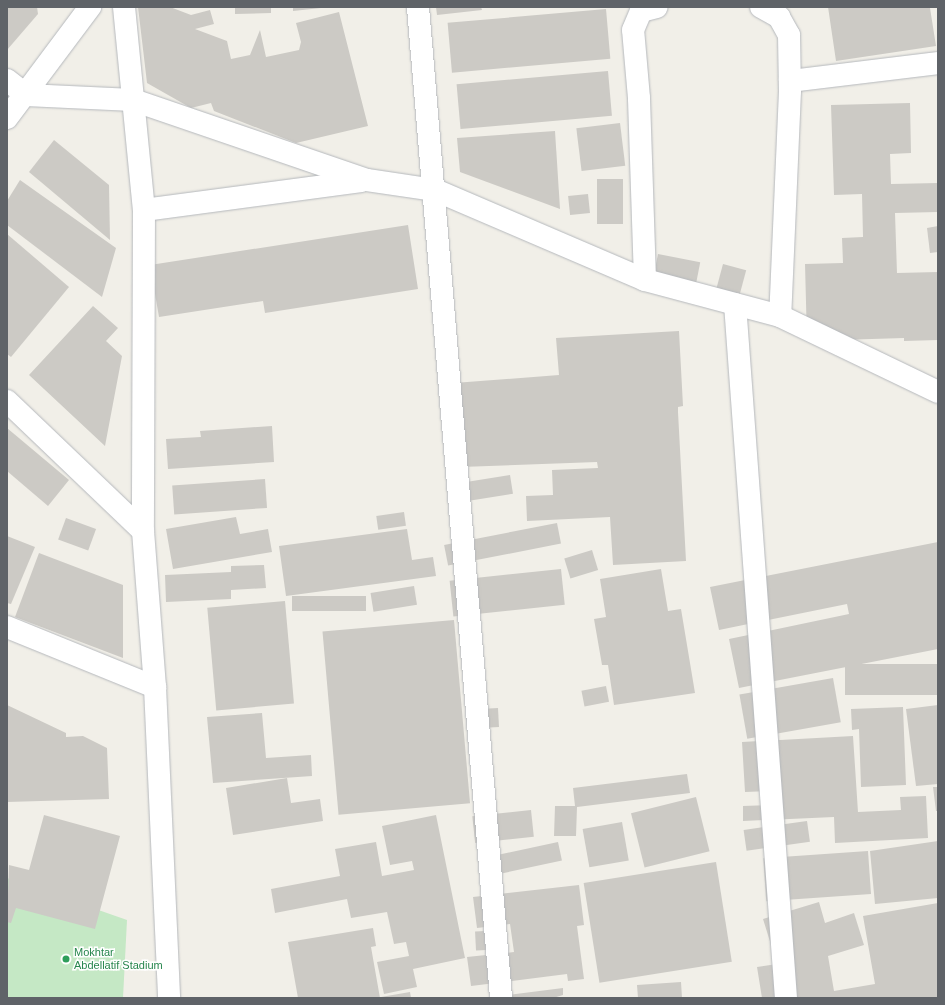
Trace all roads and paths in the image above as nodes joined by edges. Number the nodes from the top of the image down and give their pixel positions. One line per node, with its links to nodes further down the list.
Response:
1 (90, 7): 9 (street)
2 (124, 7): 10 (street)
3 (418, 7): 13 (street)
4 (658, 7): 15 (street)
5 (762, 7): 8 (street)
6 (938, 63): 8 (street)
7 (7, 80): 9 (street)
8 (790, 81): 17 (street)
9 (26, 95): 10 (street); 11 (street)
10 (133, 100): 12 (street); 14 (street)
11 (7, 118)
12 (366, 180): 13 (street); 14 (street)
13 (435, 190): 15 (street); 24 (street)
14 (144, 210): 20 (street)
15 (645, 280): 16 (street)
16 (735, 304): 17 (street); 25 (street)
17 (780, 316): 18 (street)
18 (938, 392)
19 (7, 401): 20 (street)
20 (143, 531): 22 (street)
21 (7, 627): 22 (street)
22 (155, 688): 23 (street)
23 (169, 998)
24 (500, 998)
25 (786, 998)

